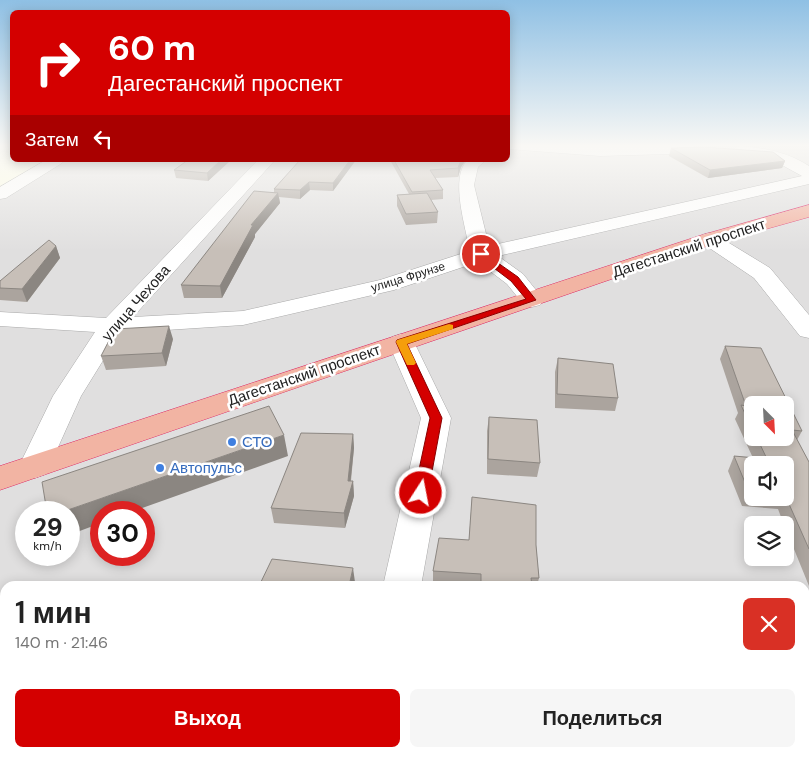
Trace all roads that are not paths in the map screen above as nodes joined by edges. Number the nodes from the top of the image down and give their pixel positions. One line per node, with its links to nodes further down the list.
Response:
1 (23, 180): 5 (street)
2 (248, 180): 11 (street, улица Чехова)
3 (467, 180): 8 (street)
4 (803, 180): 8 (street, улица Фрунзе)
5 (0, 194)
6 (809, 211): 7 (highway, Дагестанский проспект)
7 (709, 239): 9 (highway, Дагестанский проспект); 12 (street)
8 (481, 254): 9 (street); 11 (street, улица Фрунзе)
9 (532, 300): 13 (highway, Дагестанский проспект)
10 (0, 319): 11 (street, улица Фрунзе)
11 (112, 326): 14 (street, улица Чехова)
12 (809, 331)
13 (401, 342): 14 (highway, Дагестанский проспект); 16 (street)
14 (35, 466): 15 (highway, Дагестанский проспект)
15 (0, 478)
16 (403, 581)

